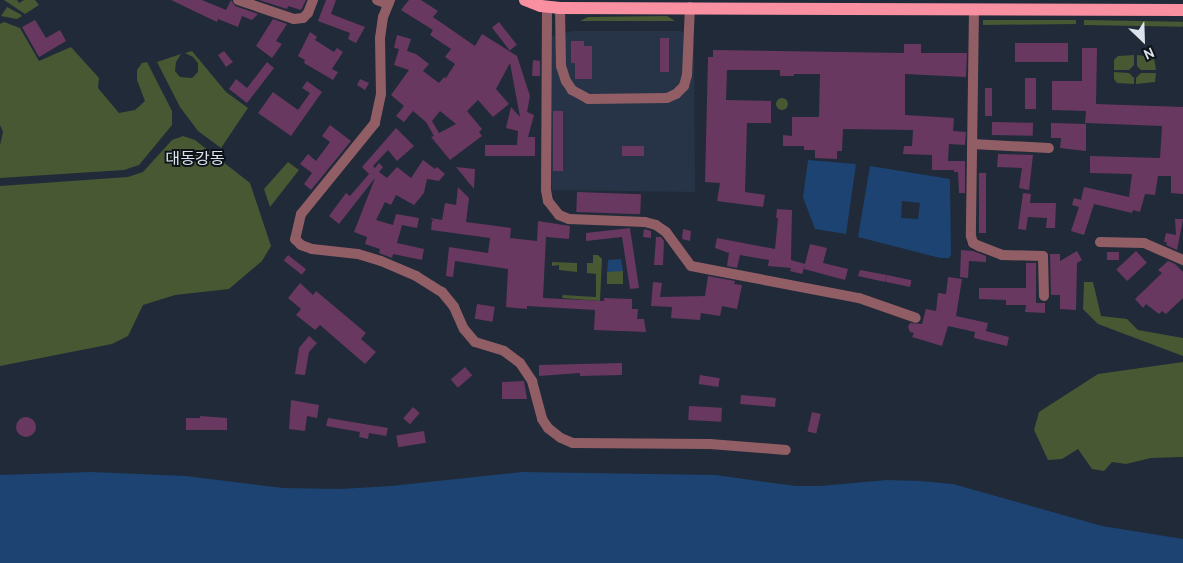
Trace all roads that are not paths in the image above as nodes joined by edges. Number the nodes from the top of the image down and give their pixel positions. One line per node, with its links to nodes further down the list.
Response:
1 (238, 0): 2 (street)
2 (313, 0)
3 (377, 0): 5 (street)
4 (526, 0): 7 (main road)
5 (389, 2): 18 (street)
6 (1087, 5): 10 (main road); 11 (main road)
7 (546, 6): 9 (main road); 17 (street)
8 (690, 7): 9 (main road); 9 (street); 10 (main road)
9 (560, 8)
10 (974, 9): 12 (street)
11 (1183, 10)
12 (972, 144): 13 (street); 16 (street)
13 (1049, 148)
14 (1100, 242): 15 (street)
15 (1183, 260)
16 (1044, 296)
17 (916, 318)
18 (786, 450)

